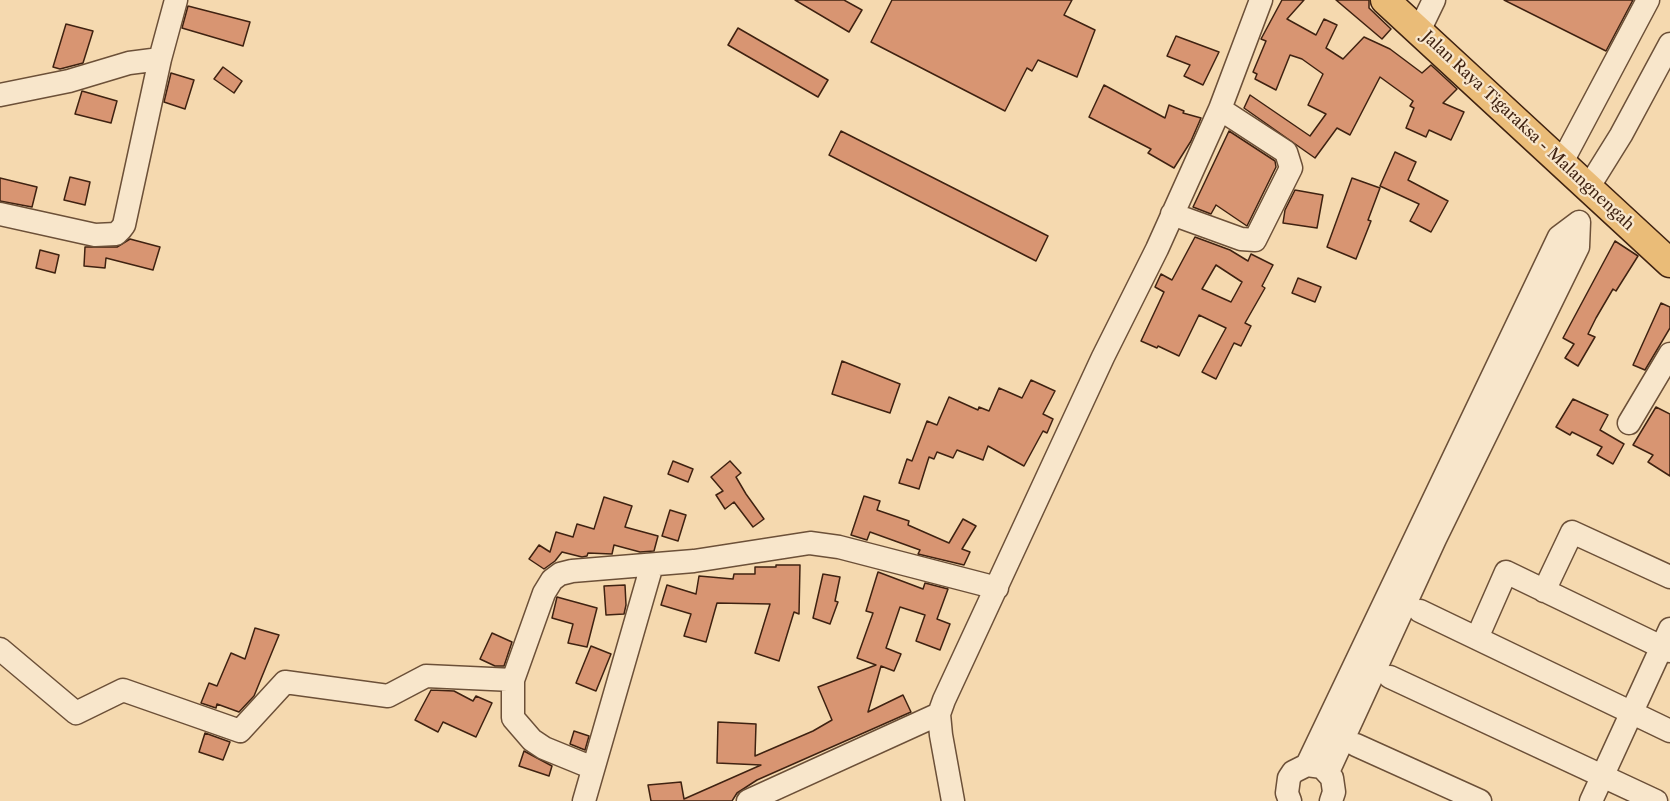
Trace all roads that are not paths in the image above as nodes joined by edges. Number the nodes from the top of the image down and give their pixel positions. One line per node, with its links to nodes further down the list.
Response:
1 (176, 0): 8 (street)
2 (1261, 0): 10 (street)
3 (1385, 0): 6 (main road, Jalan Raya Tigaraksa - Malangnengah)
4 (1434, 0): 6 (street)
5 (1648, 0): 11 (street)
6 (1419, 30): 11 (main road, Jalan Raya Tigaraksa - Malangnengah)
7 (1670, 44): 12 (street)
8 (160, 59): 9 (street); 13 (street)
9 (0, 95)
10 (1220, 109): 14 (street); 14 (street)
11 (1562, 162): 12 (main road, Jalan Raya Tigaraksa - Malangnengah)
12 (1592, 191): 15 (main road, Jalan Raya Tigaraksa - Malangnengah); 33 (street)
13 (0, 214)
14 (1172, 214): 20 (street)
15 (1670, 263)
16 (1670, 354): 17 (street)
17 (1629, 423)
18 (652, 565): 20 (street); 27 (street); 32 (street)
19 (1670, 577): 21 (street)
20 (997, 588): 29 (street)
21 (1545, 591): 23 (street); 24 (street)
22 (1420, 611): 23 (street)
23 (1477, 638): 28 (street)
24 (1667, 642): 28 (street)
25 (0, 649): 27 (street)
26 (1390, 677): 34 (street)
27 (513, 680): 32 (street)
28 (1631, 712): 30 (street); 34 (street)
29 (939, 714): 36 (street); 37 (street)
30 (1670, 731)
31 (1356, 745): 40 (street)
32 (593, 768): 35 (street)
33 (1317, 769): 38 (street); 39 (street)
34 (1602, 776): 41 (street); 42 (street)
35 (584, 801)
36 (748, 801)
37 (953, 801)
38 (1290, 801)
39 (1331, 801)
40 (1480, 801)
41 (1590, 801)
42 (1656, 801)

